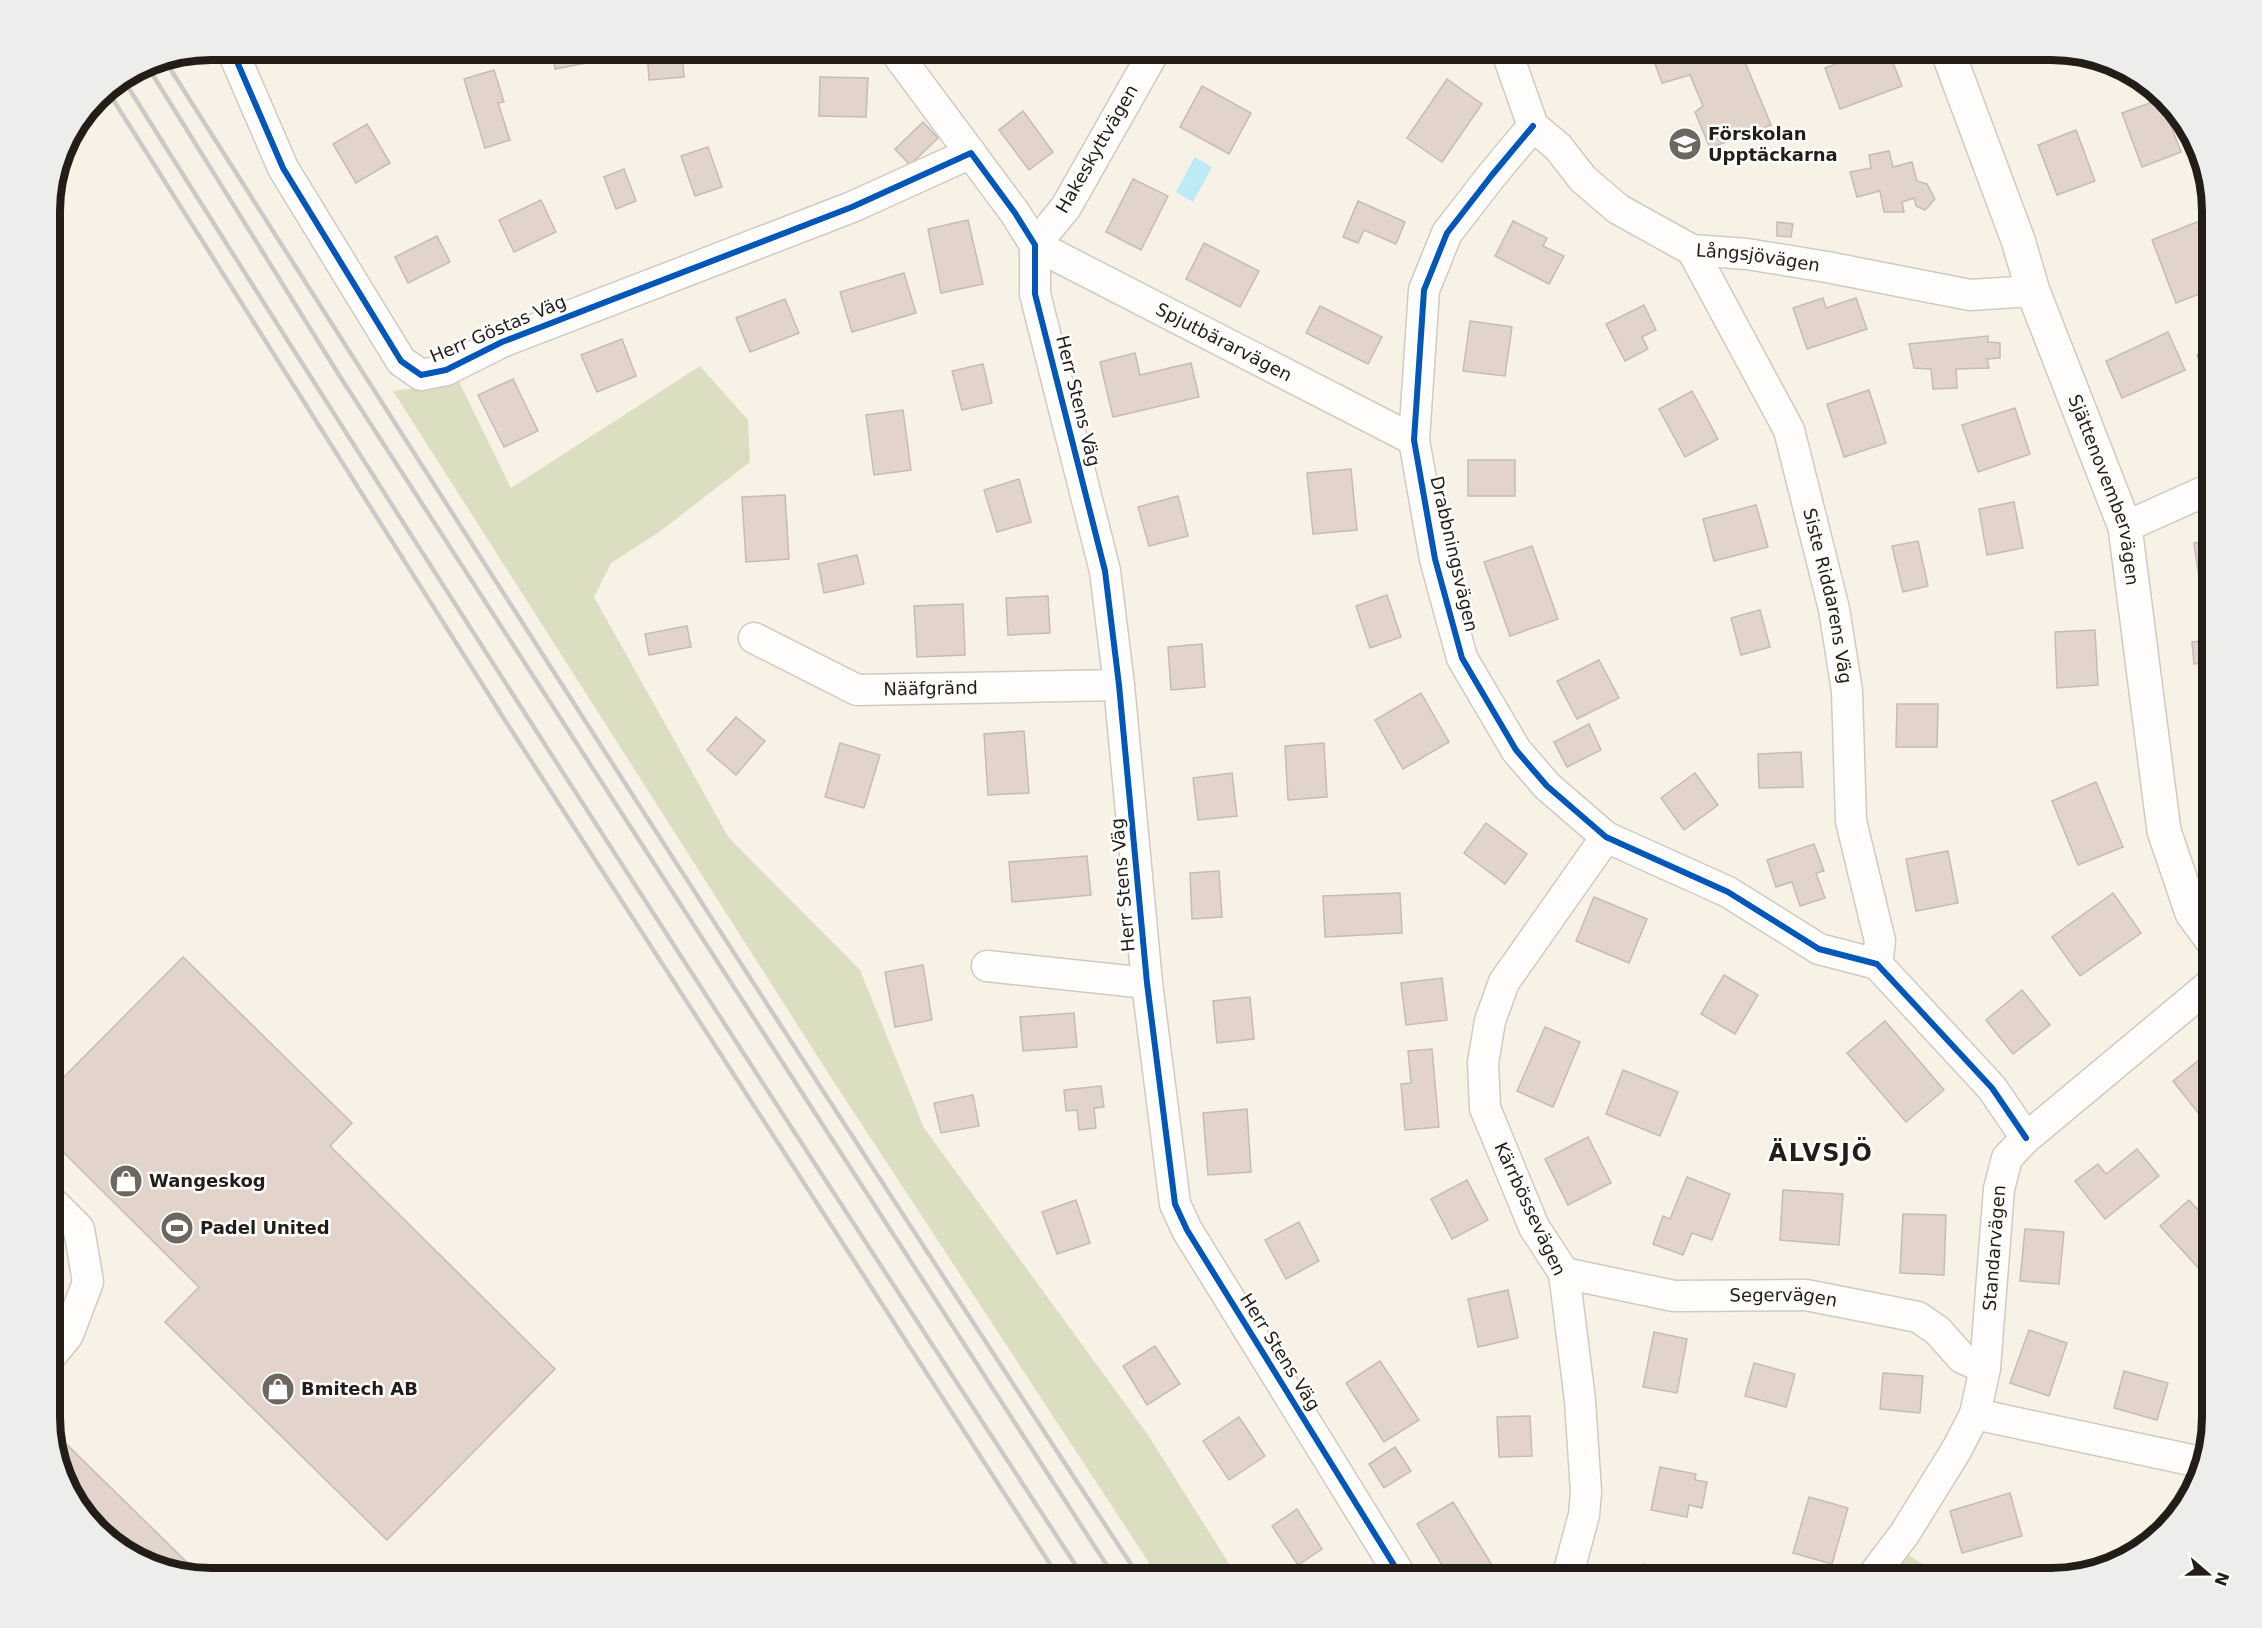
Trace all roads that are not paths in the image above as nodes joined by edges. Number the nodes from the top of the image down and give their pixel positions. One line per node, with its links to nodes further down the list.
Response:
1 (236, 60): 7 (street, Herr Göstas Väg)
2 (901, 60): 7 (street)
3 (1149, 60): 8 (street, Hakeskyttvägen)
4 (1510, 60): 6 (street)
5 (1951, 60): 10 (street, Sjättenovembervägen)
6 (1533, 126): 9 (street, Långsjövägen); 11 (street, Drabbningsvägen)
7 (971, 153): 8 (street)
8 (1035, 245): 11 (street, Spjutbärarvägen); 15 (street, Herr Stens Väg)
9 (1692, 250): 10 (street, Långsjövägen); 18 (street, Siste Riddarens Väg)
10 (2033, 291): 13 (street, Sjättenovembervägen)
11 (1414, 440): 16 (street, Drabbningsvägen)
12 (2202, 492): 13 (street)
13 (2125, 527): 17 (street, Sjättenovembervägen)
14 (754, 638): 15 (street, Nääfgränd)
15 (1119, 685): 20 (street, Herr Stens Väg)
16 (1606, 837): 18 (street, Drabbningsvägen); 24 (street, Kärrbössevägen)
17 (2202, 926)
18 (1877, 964): 22 (street)
19 (987, 966): 20 (street, Herr Stens Väg)
20 (1147, 983): 29 (street, Herr Stens Väg)
21 (2202, 991): 22 (street, Standarvägen)
22 (2026, 1138): 26 (street, Standarvägen)
23 (60, 1210): 25 (street)
24 (1564, 1273): 26 (street, Segervägen); 30 (street, Kärrbössevägen)
25 (60, 1345)
26 (1985, 1368): 27 (street, Standarvägen)
27 (1975, 1414): 28 (street); 31 (street, Standarvägen)
28 (2195, 1461)
29 (1396, 1568)
30 (1570, 1568)
31 (1879, 1568)

